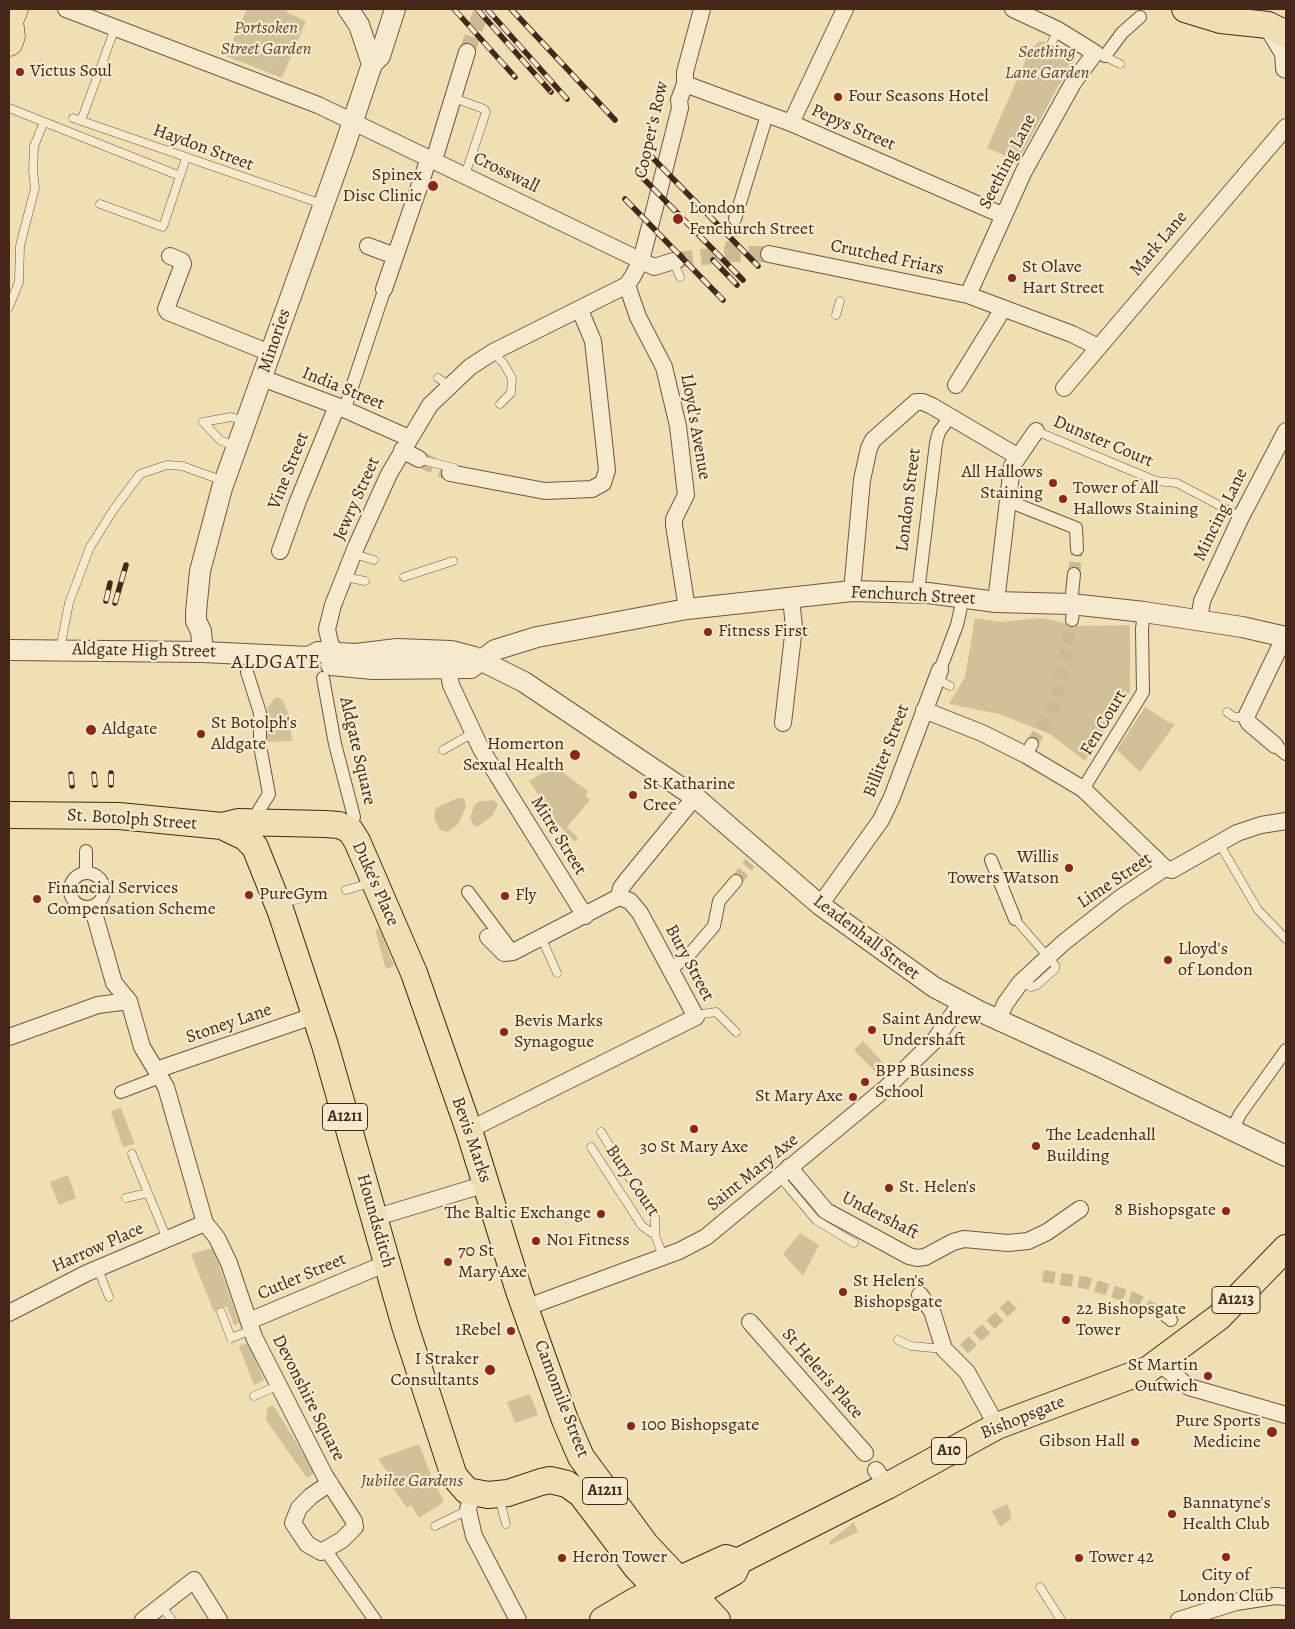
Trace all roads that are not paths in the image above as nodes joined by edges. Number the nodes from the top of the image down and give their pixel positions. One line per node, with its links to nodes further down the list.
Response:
1 (14, 9): 11 (highway)
2 (66, 9): 10 (street, Crosswall)
3 (348, 9): 15 (street)
4 (395, 9): 15 (street, Minories)
5 (702, 9): 17 (street, Cooper's Row)
6 (845, 9): 25 (street)
7 (1013, 9): 14 (street)
8 (1185, 9): 12 (main road)
9 (1140, 17): 14 (street, Seething Lane)
10 (115, 28): 22 (lane); 23 (street, Crosswall)
11 (9, 42)
12 (1283, 42)
13 (467, 52): 18 (street, Vine Street)
14 (1100, 55): 16 (lane); 33 (street, Seething Lane)
15 (372, 64): 23 (street, Minories)
16 (1120, 64)
17 (685, 84): 20 (street, Pepys Street); 39 (street, Cooper's Row)
18 (454, 98): 28 (street, Vine Street); 29 (lane)
19 (9, 108): 24 (lane)
20 (767, 115): 25 (street, Pepys Street); 34 (street)
21 (73, 118): 22 (lane, Haydon Street)
22 (81, 121): 27 (lane, Haydon Street)
23 (354, 121): 28 (street, Crosswall); 32 (street, Minories)
24 (44, 122): 30 (lane); 46 (lane)
25 (792, 123): 33 (street, Pepys Street)
26 (1286, 127): 50 (street, Mark Lane)
27 (186, 158): 30 (lane); 32 (lane, Haydon Street)
28 (432, 159): 29 (street, Crosswall); 38 (street, Vine Street)
29 (465, 175): 39 (street, Crosswall)
30 (180, 176): 31 (lane)
31 (100, 204)
32 (324, 205): 52 (street, Minories)
33 (1002, 215): 44 (street, Seething Lane)
34 (735, 219)
35 (368, 246): 38 (street)
36 (769, 254): 44 (street, Crutched Friars)
37 (170, 256): 52 (street)
38 (395, 256): 43 (street, Vine Street)
39 (641, 260): 40 (street); 42 (street, Cooper's Row)
40 (675, 260): 41 (lane)
41 (680, 277)
42 (627, 285): 48 (street); 85 (street, Lloyd's Avenue)
43 (384, 292): 56 (street, Vine Street)
44 (968, 296): 47 (street, Crutched Friars)
45 (840, 301): 49 (lane)
46 (9, 308)
47 (1004, 308): 50 (street, Crutched Friars); 55 (street)
48 (580, 310): 51 (street); 68 (street)
49 (836, 314)
50 (1098, 347): 54 (street, Mark Lane)
51 (494, 352): 57 (lane); 62 (street, Jewry Street)
52 (270, 353): 53 (street, Minories)
53 (262, 378): 56 (street, India Street); 59 (street, Minories)
54 (1064, 383)
55 (956, 385)
56 (342, 404): 62 (street, India Street); 72 (street, Vine Street)
57 (500, 404)
58 (946, 415): 64 (street); 80 (street); 81 (street, London Street)
59 (246, 421): 63 (street, Minories); 63 (lane)
60 (1036, 431): 64 (street); 70 (lane, Dunster Court)
61 (1286, 431): 70 (street, Mincing Lane)
62 (406, 444): 65 (street, India Street); 73 (street, Jewry Street)
63 (236, 447): 67 (street, Minories)
64 (1016, 456): 69 (street)
65 (420, 460): 68 (lane)
66 (450, 473): 68 (street)
67 (224, 481): 91 (lane); 92 (street, Minories)
68 (545, 491)
69 (1008, 501): 71 (street); 84 (street)
70 (1241, 517): 88 (street, Mincing Lane)
71 (1077, 549)
72 (280, 552)
73 (354, 554): 74 (lane); 78 (street, Jewry Street)
74 (374, 560)
75 (453, 561): 77 (lane)
76 (1074, 574): 86 (street)
77 (407, 575)
78 (344, 576): 79 (lane); 93 (street, Jewry Street)
79 (365, 581)
80 (852, 591): 81 (street, Fenchurch Street); 82 (street, Fenchurch Street)
81 (918, 593): 83 (street, Fenchurch Street)
82 (791, 598): 85 (street, Fenchurch Street); 102 (street)
83 (963, 598): 84 (street, Fenchurch Street); 99 (street, Billiter Street)
84 (996, 602): 86 (street, Fenchurch Street)
85 (686, 610): 95 (street, Fenchurch Street)
86 (1072, 610): 87 (street, Fenchurch Street)
87 (1144, 612): 88 (street, Fenchurch Street); 107 (street, Fen Court)
88 (1198, 620): 89 (street, Fenchurch Street)
89 (1286, 637): 103 (street)
90 (9, 650): 91 (street, Aldgate High Street)
91 (60, 650): 92 (street, Aldgate High Street)
92 (195, 652): 94 (street, Aldgate High Street)
93 (336, 652): 94 (street); 95 (street)
94 (309, 657): 96 (street)
95 (482, 661): 96 (street); 108 (street, Leadenhall Street)
96 (448, 669): 104 (street, Mitre Street)
97 (247, 672): 110 (street)
98 (323, 678): 113 (street, Aldgate Square)
99 (942, 678): 100 (street, Billiter Street)
100 (924, 710): 107 (street); 126 (street, Billiter Street)
101 (1226, 712): 103 (lane)
102 (783, 723)
103 (1247, 723): 106 (street)
104 (473, 733): 105 (lane); 128 (street, Mitre Street)
105 (443, 750)
106 (1280, 750)
107 (1083, 790): 117 (street)
108 (694, 798): 124 (street); 126 (street, Leadenhall Street)
109 (9, 815): 112 (main road, St. Botolph Street)
110 (254, 820): 112 (main road, St. Botolph Street); 113 (main road, Duke's Place)
111 (1286, 821): 114 (street, Lime Street)
112 (222, 826): 125 (main road, Houndsditch / A1211)
113 (350, 830): 120 (main road, Duke's Place / A1211)
114 (1219, 843): 117 (street, Lime Street); 132 (lane)
115 (86, 850): 118 (street)
116 (992, 860): 129 (street)
117 (1165, 868): 134 (street, Lime Street)
118 (86, 873): 127 (street); 127 (street)
119 (736, 881): 135 (street)
120 (374, 882): 121 (lane); 137 (main road, Duke's Place / A1211)
121 (346, 890)
122 (468, 892): 133 (street)
123 (311, 896): 125 (lane)
124 (620, 897): 128 (street); 135 (street, Bury Street)
125 (278, 904): 140 (main road, Houndsditch / A1211)
126 (820, 905): 139 (street, Leadenhall Street)
127 (93, 910): 138 (street, Cutler Street)
128 (585, 916): 131 (street)
129 (1015, 919): 134 (lane)
130 (488, 937): 133 (street)
131 (542, 939): 133 (street); 136 (lane)
132 (1286, 939)
133 (513, 952)
134 (1048, 957): 142 (street, Lime Street)
135 (671, 969): 141 (street, Bury Street)
136 (557, 972)
137 (414, 973): 148 (main road, Bevis Marks / A1211)
138 (128, 1001): 144 (street); 146 (street, Cutler Street)
139 (961, 1003): 142 (street, Leadenhall Street); 154 (street, Saint Mary Axe)
140 (316, 1015): 146 (street, Stoney Lane); 159 (main road, Houndsditch / A1211)
141 (695, 1015): 143 (lane); 148 (street, Bury Street)
142 (998, 1020): 149 (street, Leadenhall Street)
143 (736, 1032)
144 (9, 1037)
145 (1286, 1050): 149 (street)
146 (158, 1074): 147 (street); 160 (street, Cutler Street)
147 (121, 1092)
148 (469, 1130): 155 (main road, Bevis Marks / A1211)
149 (1232, 1130): 153 (street, Leadenhall Street)
150 (601, 1132): 161 (lane)
151 (591, 1147): 161 (lane, Bury Court)
152 (132, 1154): 156 (lane)
153 (1286, 1156)
154 (784, 1171): 158 (street, Undershaft); 163 (lane); 165 (street, Saint Mary Axe)
155 (486, 1184): 159 (street); 170 (main road, Bevis Marks / A1211)
156 (148, 1193): 157 (lane); 162 (lane)
157 (126, 1198)
158 (1080, 1209)
159 (374, 1218): 166 (main road, Houndsditch / A1211)
160 (205, 1223): 162 (street, Harrow Place); 174 (street, Cutler Street)
161 (656, 1236): 165 (lane, Bury Court)
162 (167, 1239): 167 (street, Harrow Place)
163 (854, 1243)
164 (1286, 1248): 177 (main road, Bishopsgate / A1213)
165 (663, 1256): 170 (street, Saint Mary Axe)
166 (388, 1263): 174 (street, Cutler Street); 187 (main road, Houndsditch / A1211)
167 (98, 1268): 169 (lane); 172 (street, Harrow Place)
168 (920, 1295): 176 (street)
169 (109, 1297)
170 (526, 1308): 182 (main road, Camomile Street / A1211)
171 (221, 1312): 174 (lane, Devonshire Square)
172 (9, 1313)
173 (750, 1322): 183 (street, St Helen's Place)
174 (250, 1326): 178 (street, Devonshire Square)
175 (898, 1340): 176 (lane)
176 (954, 1352): 181 (street)
177 (1159, 1363): 180 (street); 181 (main road, Bishopsgate / A10)
178 (280, 1385): 179 (lane); 185 (street, Devonshire Square)
179 (254, 1396)
180 (1286, 1415)
181 (997, 1426): 193 (main road, Bishopsgate / A10)
182 (570, 1434): 184 (main road, A1211); 193 (main road, Camomile Street / A1211)
183 (865, 1453)
184 (550, 1480): 186 (main road); 193 (main road, A1211)
185 (330, 1483): 190 (street, Devonshire Square); 190 (street, Devonshire Square)
186 (499, 1495): 187 (main road); 188 (lane)
187 (470, 1502): 189 (lane); 199 (street, Houndsditch)
188 (506, 1524)
189 (434, 1526)
190 (326, 1551): 198 (street)
191 (1040, 1587): 203 (lane)
192 (1286, 1597): 204 (street)
193 (678, 1599): 200 (main road, Bishopsgate / A10); 201 (main road, Bishopsgate / A10); 202 (main road, A1211)
194 (161, 1606): 195 (street); 196 (lane); 197 (street)
195 (144, 1620)
196 (172, 1620)
197 (219, 1620)
198 (375, 1620)
199 (518, 1620)
200 (603, 1620)
201 (643, 1620)
202 (717, 1620)
203 (1061, 1620)
204 (1179, 1620)

